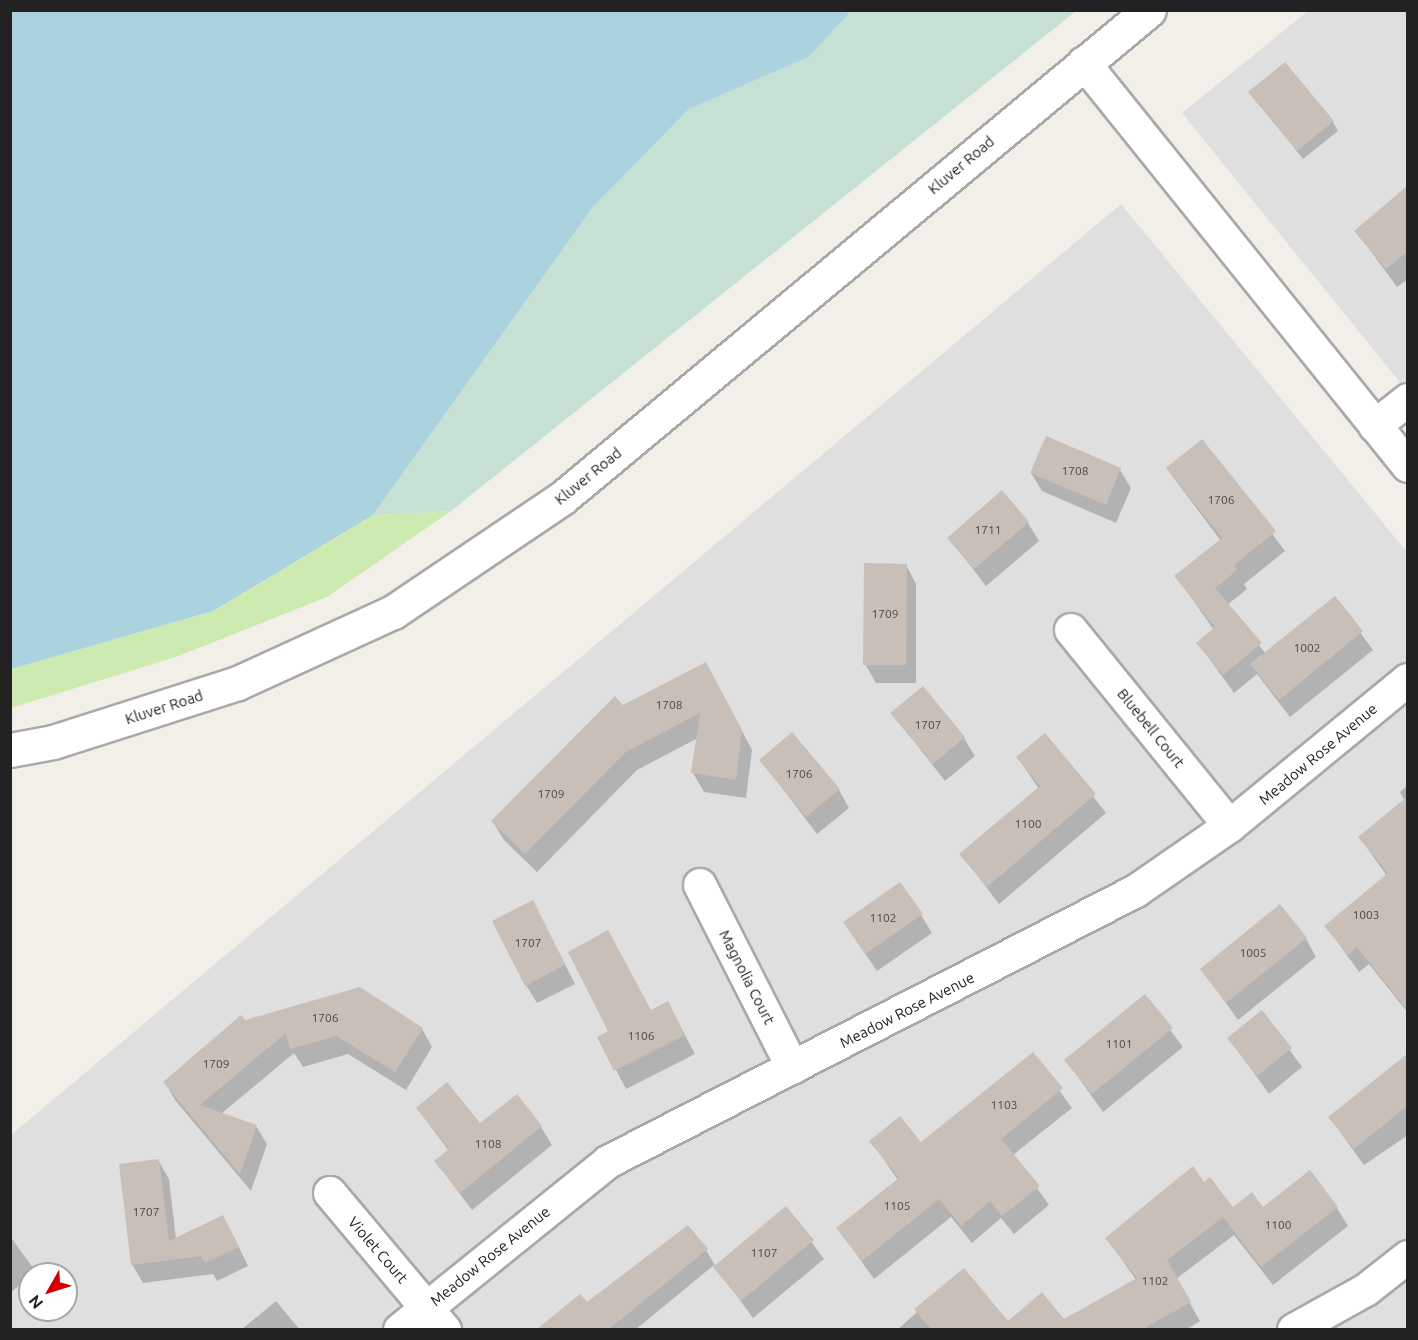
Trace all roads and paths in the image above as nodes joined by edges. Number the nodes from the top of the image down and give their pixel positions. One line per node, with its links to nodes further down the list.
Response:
1 (1149, 10): 2 (street, Kluver Road)
2 (1084, 63): 4 (street); 8 (street, Kluver Road)
3 (1407, 400): 4 (street)
4 (1375, 426): 5 (street)
5 (1407, 466)
6 (1071, 630): 9 (street, Bluebell Court)
7 (1407, 680): 9 (street, Meadow Rose Avenue)
8 (10, 750)
9 (1230, 826): 11 (street, Meadow Rose Avenue)
10 (700, 885): 11 (street, Magnolia Court)
11 (793, 1068): 14 (street, Meadow Rose Avenue)
12 (330, 1193): 14 (street, Violet Court)
13 (1407, 1257): 16 (street)
14 (436, 1318): 15 (street, Meadow Rose Avenue)
15 (400, 1329)
16 (1293, 1329)

